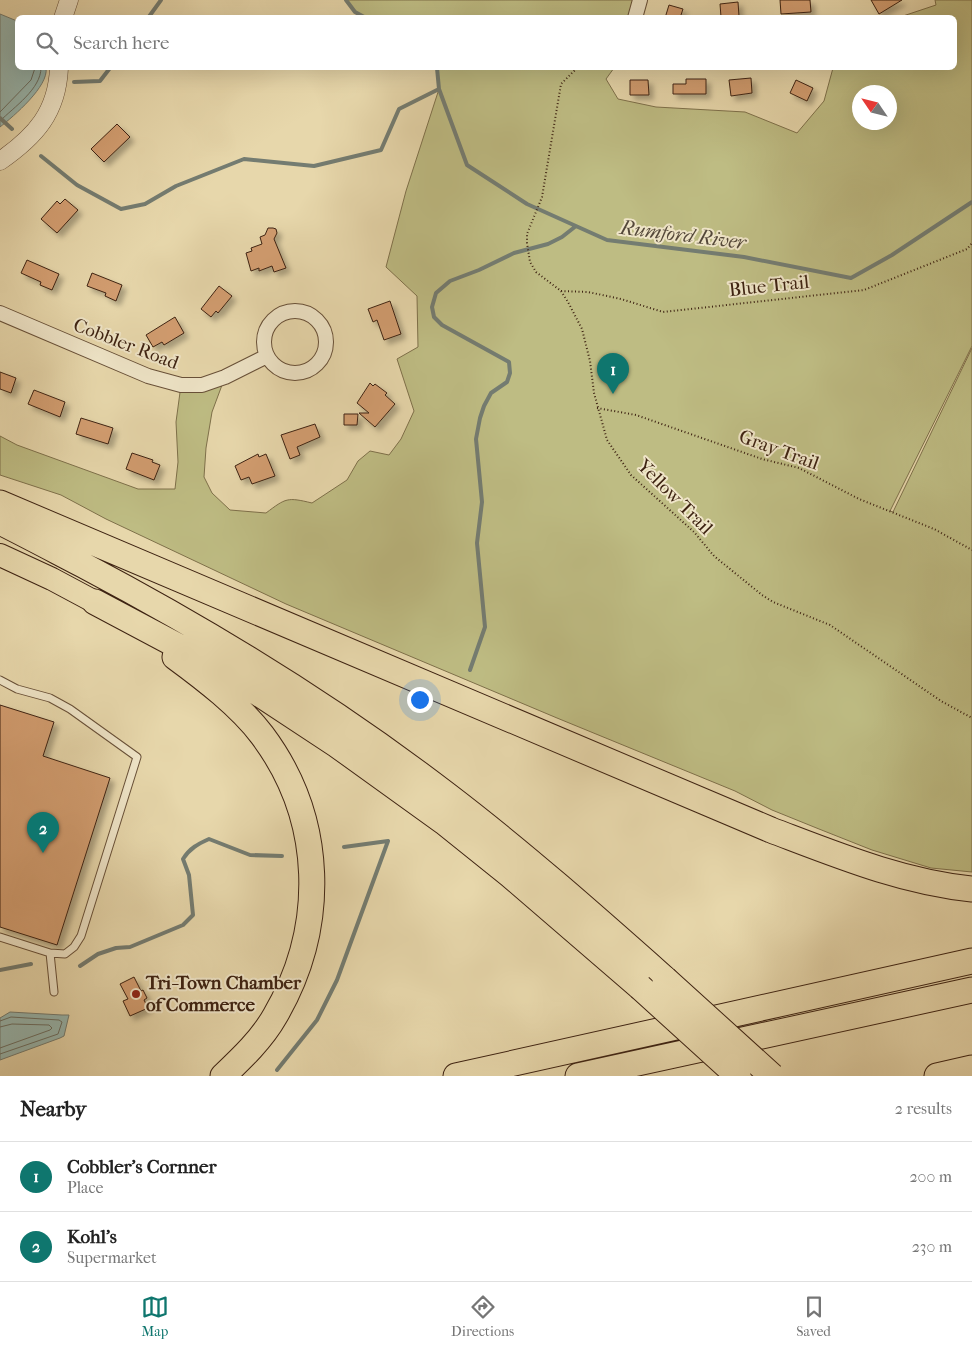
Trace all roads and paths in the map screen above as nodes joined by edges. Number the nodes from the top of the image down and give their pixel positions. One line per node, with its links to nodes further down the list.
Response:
1 (69, 0): 3 (street)
2 (640, 0): 4 (street)
3 (64, 15)
4 (636, 15)
5 (59, 70): 7 (street)
6 (575, 70): 9 (path, Yellow Trail)
7 (0, 161)
8 (972, 242): 9 (path, Blue Trail)
9 (561, 292): 12 (path, Yellow Trail)
10 (0, 313): 11 (street, Cobbler Road)
11 (267, 356): 11 (street)
12 (598, 408): 15 (path, Gray Trail); 19 (path, Yellow Trail)
13 (0, 502): 20 (highway)
14 (0, 522): 31 (highway, bridge)
15 (972, 550)
16 (0, 555): 17 (highway)
17 (95, 602): 27 (highway); 30 (highway, bridge)
18 (0, 680): 22 (lane)
19 (972, 718)
20 (972, 889)
21 (0, 937): 22 (lane)
22 (50, 953): 25 (lane)
23 (972, 960): 28 (highway)
24 (972, 990): 29 (highway)
25 (54, 992)
26 (972, 1068): 32 (highway)
27 (223, 1076)
28 (456, 1076)
29 (578, 1076)
30 (738, 1076)
31 (772, 1076)
32 (937, 1076)

